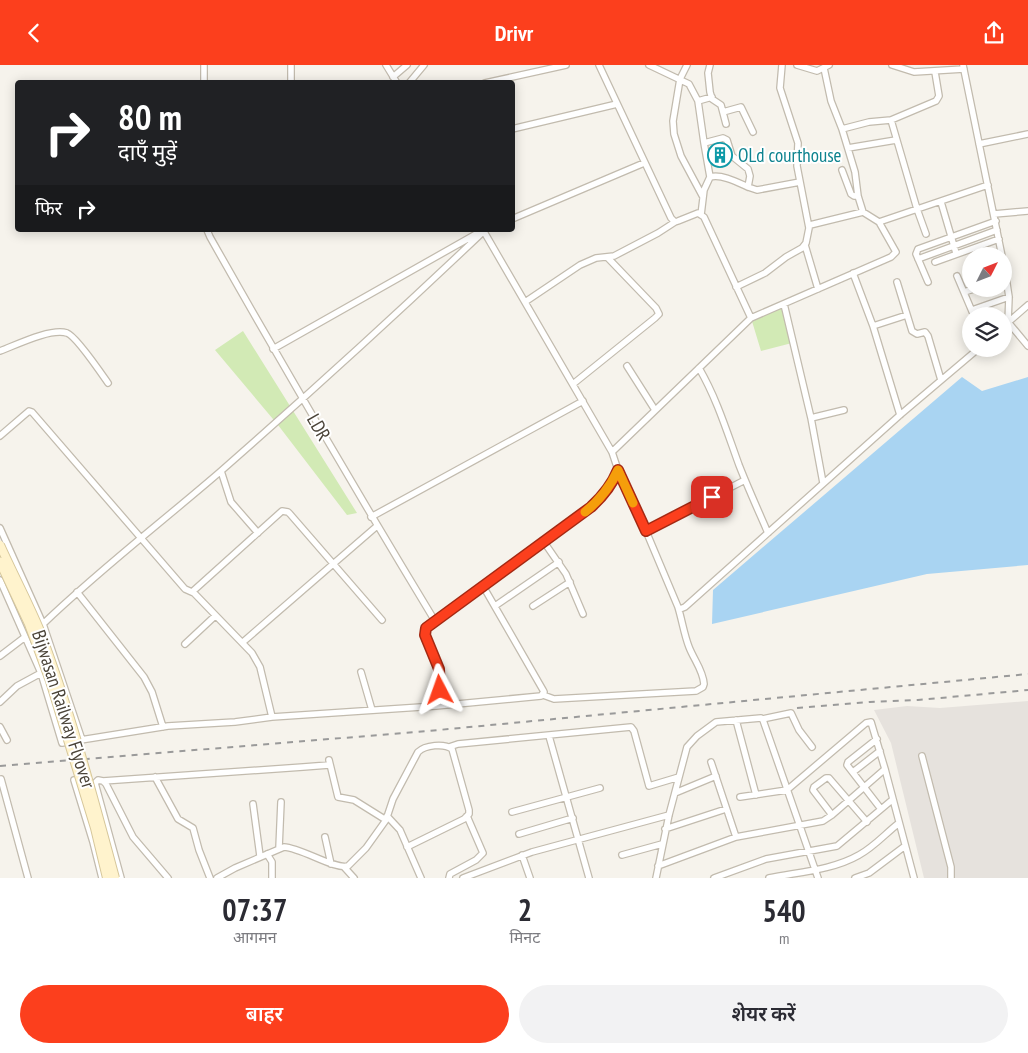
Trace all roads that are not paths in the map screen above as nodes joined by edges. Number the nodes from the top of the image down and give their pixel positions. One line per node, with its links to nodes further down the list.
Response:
1 (204, 65): 18 (street)
2 (291, 65): 19 (street)
3 (386, 65): 20 (street)
4 (407, 65): 20 (street)
5 (424, 65): 21 (street)
6 (566, 65): 22 (street)
7 (599, 65): 25 (street)
8 (649, 65): 17 (street)
9 (687, 65): 17 (street)
10 (710, 65): 23 (street)
11 (782, 65): 40 (street)
12 (797, 65): 14 (street)
13 (892, 65): 16 (street)
14 (826, 67): 30 (street)
15 (964, 67): 16 (street); 35 (street)
16 (935, 72): 27 (street)
17 (680, 79): 24 (street); 44 (street)
18 (204, 80)
19 (291, 80)
20 (395, 80)
21 (412, 80)
22 (498, 80)
23 (712, 97): 24 (street); 26 (street)
24 (698, 101): 34 (street)
25 (617, 104): 29 (street); 37 (street)
26 (723, 112): 28 (street); 31 (street)
27 (891, 120): 30 (street); 33 (street)
28 (726, 124)
29 (515, 128)
30 (842, 129): 36 (street)
31 (754, 132)
32 (1028, 134): 35 (street)
33 (896, 139): 36 (street); 46 (street)
34 (704, 143): 39 (street); 42 (street)
35 (979, 144): 41 (street)
36 (848, 148): 43 (street)
37 (644, 163): 50 (street); 52 (street)
38 (842, 170): 43 (street)
39 (710, 177): 42 (street); 44 (street)
40 (800, 181): 42 (street); 54 (street)
41 (988, 185): 45 (street); 51 (street)
42 (748, 187)
43 (858, 196): 48 (street)
44 (703, 197): 49 (street)
45 (941, 202): 46 (street); 61 (street)
46 (917, 209): 53 (street); 60 (street)
47 (1028, 211): 51 (street)
48 (863, 212): 53 (street); 54 (street)
49 (701, 215): 52 (street); 74 (street)
50 (515, 218)
51 (995, 218): 55 (street); 61 (street)
52 (675, 221): 67 (street)
53 (879, 222): 70 (street)
54 (810, 225): 63 (street)
55 (997, 229): 62 (street); 64 (street)
56 (209, 232): 89 (street, LDR)
57 (480, 232): 89 (street)
58 (482, 232): 97 (street)
59 (485, 232): 78 (street)
60 (926, 234)
61 (951, 237): 64 (street); 68 (street)
62 (999, 239): 65 (street); 66 (street)
63 (805, 245): 74 (street); 76 (street)
64 (954, 246): 66 (street); 68 (street)
65 (1000, 247)
66 (956, 253): 69 (street)
67 (608, 257): 78 (street); 96 (street)
68 (918, 259): 73 (street)
69 (935, 261)
70 (853, 273): 76 (street); 86 (street)
71 (957, 276): 75 (street)
72 (897, 283): 83 (street)
73 (928, 283)
74 (736, 287): 84 (street)
75 (962, 287)
76 (818, 289): 79 (street)
77 (1009, 297): 81 (street); 82 (street)
78 (525, 302): 96 (street)
79 (784, 304): 84 (street); 102 (street)
80 (1028, 305): 85 (street)
81 (986, 307)
82 (1008, 307)
83 (907, 315): 86 (street); 94 (street)
84 (751, 318): 93 (street)
85 (1012, 319)
86 (873, 326): 101 (street)
87 (1012, 330): 88 (street)
88 (1028, 347)
89 (273, 349): 97 (street, LDR)
90 (0, 351): 95 (street)
91 (968, 357): 94 (street)
92 (627, 365): 100 (street)
93 (699, 368): 100 (street); 107 (street)
94 (941, 380): 101 (street)
95 (108, 383)
96 (573, 384): 98 (street)
97 (303, 398): 106 (street); 109 (street, LDR)
98 (583, 401): 104 (street); 109 (street)
99 (844, 410): 102 (street)
100 (655, 411): 104 (street)
101 (900, 415): 108 (street)
102 (810, 418): 108 (street)
103 (0, 436): 115 (street)
104 (612, 452): 105 (street)
105 (618, 470): 112 (street); 116 (street)
106 (221, 471): 113 (street); 115 (street)
107 (745, 480): 112 (street); 114 (street)
108 (823, 483): 114 (street)
109 (371, 517): 110 (street, LDR)
110 (377, 526): 119 (street); 132 (street, LDR)
111 (0, 528): 133 (street)
112 (646, 531): 128 (street)
113 (258, 533): 119 (street); 125 (street)
114 (768, 533): 128 (street)
115 (141, 539): 124 (street); 125 (street)
116 (544, 542): 118 (street); 123 (street)
117 (0, 545): 210 (main road, Bijwasan Railway Flyover, bridge)
118 (559, 561): 122 (street); 126 (street)
119 (333, 562): 131 (street); 135 (street)
120 (0, 563): 209 (main road, Bijwasan Railway Flyover, bridge)
121 (0, 580): 134 (street)
122 (570, 582): 127 (street); 129 (street)
123 (483, 586): 126 (street); 132 (street)
124 (78, 592): 133 (street); 148 (street)
125 (192, 592): 130 (street)
126 (495, 606): 140 (street)
127 (533, 607)
128 (678, 607): 140 (street)
129 (582, 614)
130 (215, 615): 135 (street); 136 (street)
131 (382, 620)
132 (435, 621): 142 (street)
133 (43, 624): 152 (street)
134 (25, 637): 137 (street); 139 (street)
135 (243, 641): 144 (street)
136 (185, 644)
137 (0, 657)
138 (361, 672): 143 (street)
139 (40, 673): 141 (street); 152 (street)
140 (543, 695): 142 (street)
141 (0, 702)
142 (436, 706): 143 (street)
143 (372, 710): 144 (street)
144 (272, 717): 148 (street)
145 (762, 719): 146 (street); 154 (street); 168 (street)
146 (736, 720): 161 (street); 170 (street)
147 (0, 727): 151 (street)
148 (163, 727): 152 (street)
149 (549, 736): 153 (street); 161 (street); 171 (street)
150 (877, 739): 155 (street); 159 (street); 168 (street)
151 (8, 740)
152 (82, 740)
153 (449, 747): 182 (street); 183 (street)
154 (812, 747)
155 (880, 751): 158 (street); 159 (street)
156 (922, 756): 226 (street)
157 (711, 762): 162 (street)
158 (885, 769): 166 (street); 173 (street)
159 (853, 772): 166 (street)
160 (155, 777): 165 (street); 183 (street); 212 (street)
161 (679, 777): 169 (street)
162 (716, 777): 169 (street); 177 (street)
163 (1, 779): 207 (street)
164 (96, 781): 165 (street); 208 (street); 210 (street)
165 (103, 781): 211 (street)
166 (864, 786): 174 (street); 178 (street)
167 (600, 788): 171 (street)
168 (787, 790): 170 (street); 187 (street)
169 (675, 793): 180 (street)
170 (756, 795): 172 (street)
171 (567, 797): 179 (street); 184 (street)
172 (740, 797)
173 (892, 800): 178 (street); 186 (street)
174 (848, 801): 181 (street); 181 (street); 185 (street)
175 (281, 802): 196 (street)
176 (252, 804): 201 (street)
177 (726, 809): 188 (street); 191 (street)
178 (881, 809): 185 (street)
179 (512, 812)
180 (668, 815): 188 (street); 192 (street)
181 (832, 815): 187 (street)
182 (467, 817): 195 (street); 217 (street)
183 (386, 818): 195 (street); 204 (street)
184 (573, 818): 189 (street); 192 (street)
185 (866, 822): 197 (street)
186 (899, 823): 194 (street); 205 (street)
187 (799, 826): 191 (street); 197 (street)
188 (665, 829): 193 (street)
189 (518, 834)
190 (325, 837): 202 (street)
191 (736, 837): 203 (street)
192 (578, 838): 199 (street); 220 (street)
193 (662, 844): 200 (street); 203 (street)
194 (905, 846): 206 (street); 225 (street)
195 (407, 847): 216 (street)
196 (279, 848): 198 (street); 202 (street)
197 (808, 852): 205 (street); 222 (street)
198 (267, 854): 201 (street); 214 (street)
199 (522, 855): 218 (street); 219 (street)
200 (622, 855)
201 (260, 856): 213 (street)
202 (332, 863): 204 (street)
203 (658, 866): 221 (street)
204 (344, 867): 215 (street)
205 (815, 869): 223 (street); 224 (street)
206 (912, 877)
207 (28, 878)
208 (102, 878)
209 (108, 878)
210 (118, 878)
211 (168, 878)
212 (210, 878)
213 (217, 878)
214 (272, 878)
215 (354, 878)
216 (420, 878)
217 (449, 878)
218 (463, 878)
219 (530, 878)
220 (589, 878)
221 (656, 878)
222 (714, 878)
223 (769, 878)
224 (818, 878)
225 (855, 878)
226 (951, 878)

